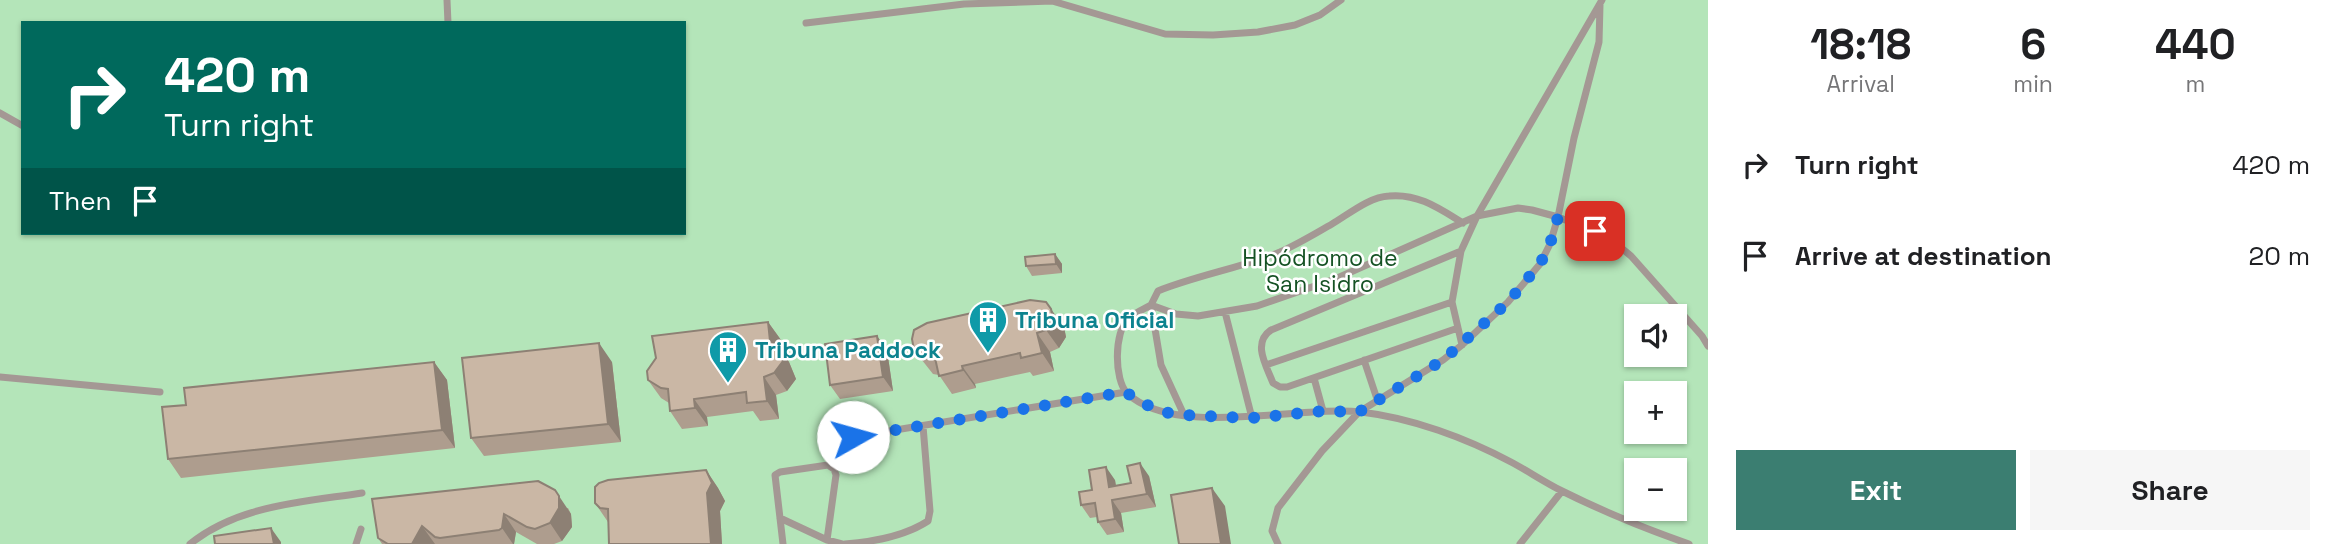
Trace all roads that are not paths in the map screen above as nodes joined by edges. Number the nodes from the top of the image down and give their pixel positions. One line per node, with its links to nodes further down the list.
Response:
1 (447, 0): 4 (lane)
2 (1341, 0): 5 (lane)
3 (1601, 2): 8 (lane); 9 (lane)
4 (448, 21)
5 (806, 23)
6 (0, 113): 7 (lane)
7 (21, 125)
8 (1477, 216): 9 (lane); 10 (lane); 11 (lane)
9 (1558, 217): 16 (lane); 17 (lane)
10 (1463, 223): 13 (lane); 14 (lane)
11 (1461, 251): 12 (lane); 19 (lane)
12 (1452, 302): 15 (lane); 19 (lane)
13 (1151, 305): 14 (lane); 23 (lane); 27 (lane)
14 (1225, 312): 28 (lane)
15 (1458, 328): 16 (lane); 18 (lane)
16 (1462, 345): 24 (lane)
17 (1708, 346)
18 (1364, 360): 21 (lane); 24 (lane)
19 (1266, 365): 21 (lane)
20 (0, 377): 22 (lane)
21 (1314, 377): 25 (lane)
22 (160, 392)
23 (1126, 392): 27 (lane); 29 (lane)
24 (1377, 399): 26 (lane)
25 (1323, 411): 26 (lane); 28 (lane)
26 (1359, 412): 31 (lane); 40 (lane)
27 (1184, 415): 28 (lane)
28 (1252, 418)
29 (923, 426): 30 (lane); 39 (lane)
30 (853, 437)
31 (1562, 491): 41 (lane); 42 (lane)
32 (362, 493): 36 (lane)
33 (780, 518): 35 (lane); 35 (lane); 38 (lane)
34 (361, 529): 37 (lane)
35 (827, 540): 39 (lane)
36 (190, 544)
37 (356, 544)
38 (783, 544)
39 (844, 544)
40 (1278, 544)
41 (1520, 544)
42 (1689, 544)

